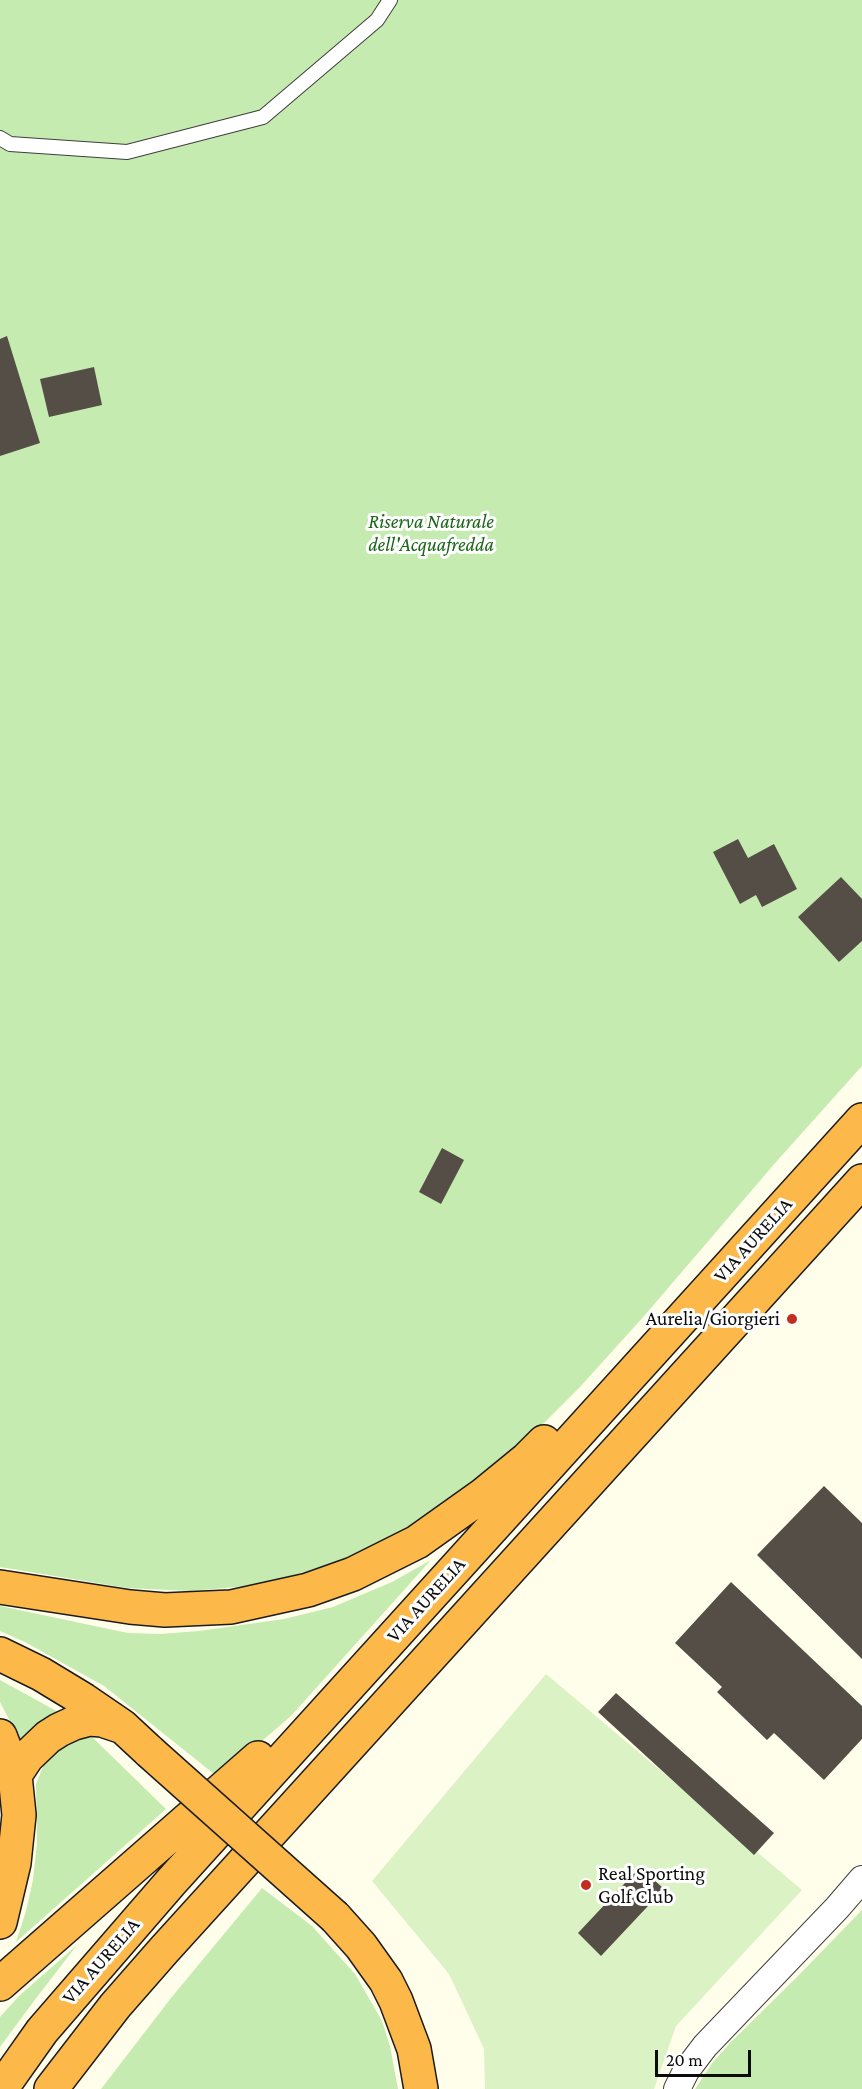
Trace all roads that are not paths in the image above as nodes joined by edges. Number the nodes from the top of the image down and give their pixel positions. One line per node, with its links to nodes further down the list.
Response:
1 (390, 0): 2 (lane)
2 (0, 138)
3 (862, 1120): 6 (highway, VIA AURELIA)
4 (862, 1181): 7 (highway, VIA AURELIA)
5 (862, 1213): 7 (highway)
6 (740, 1254): 8 (highway); 10 (highway, VIA AURELIA)
7 (650, 1413): 17 (highway, VIA AURELIA)
8 (0, 1587)
9 (0, 1654): 11 (highway)
10 (348, 1686): 16 (highway); 18 (highway, VIA AURELIA)
11 (122, 1726): 13 (highway); 21 (highway, bridge)
12 (0, 1736): 13 (highway)
13 (15, 1775): 15 (highway)
14 (862, 1879): 22 (street)
15 (0, 1922)
16 (0, 1984)
17 (76, 2054): 19 (highway, VIA AURELIA); 20 (highway)
18 (1, 2089)
19 (51, 2089)
20 (61, 2089)
21 (421, 2089)
22 (677, 2089)

